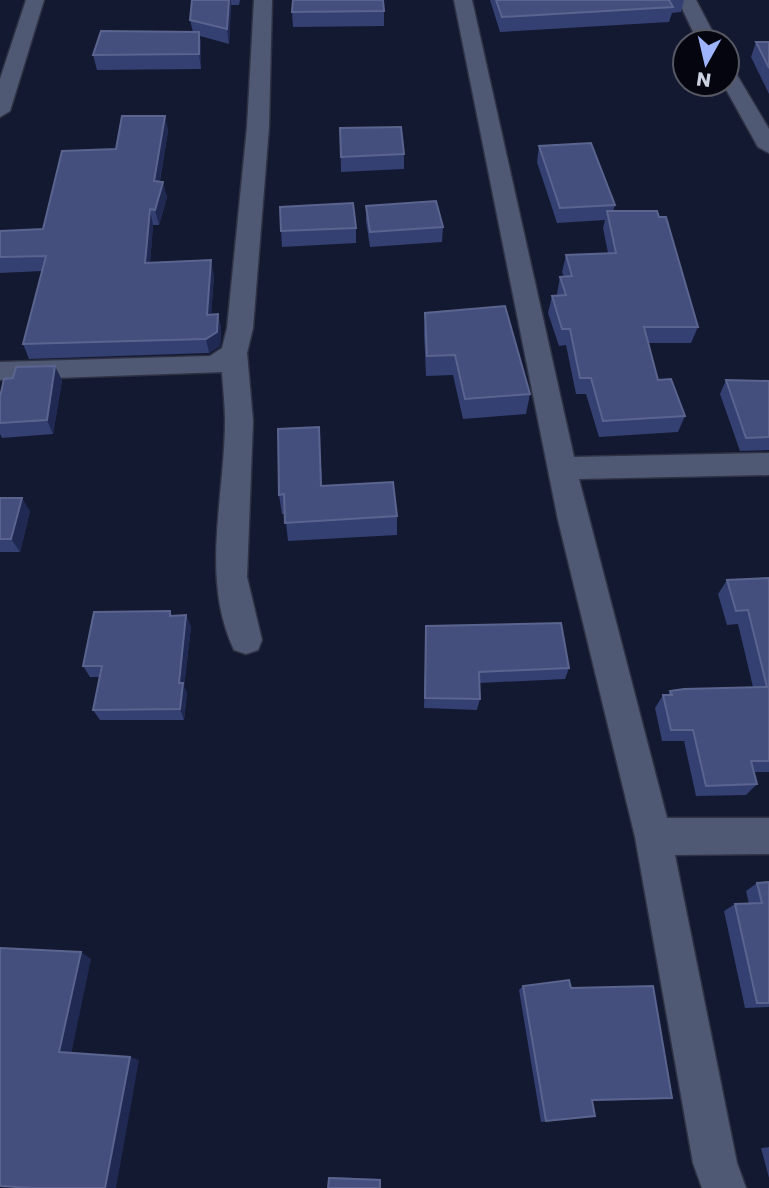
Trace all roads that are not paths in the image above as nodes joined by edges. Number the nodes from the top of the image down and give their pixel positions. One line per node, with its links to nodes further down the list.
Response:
1 (35, 0): 6 (street)
2 (263, 0): 10 (street)
3 (463, 0): 13 (street)
4 (687, 0): 5 (street)
5 (701, 28)
6 (3, 88): 8 (street)
7 (741, 98): 9 (street)
8 (0, 111)
9 (769, 147)
10 (234, 353): 11 (street); 14 (street)
11 (0, 372)
12 (769, 464): 13 (street)
13 (562, 468): 15 (street)
14 (246, 640)
15 (653, 836): 16 (street); 17 (street)
16 (769, 836)
17 (724, 1188)

